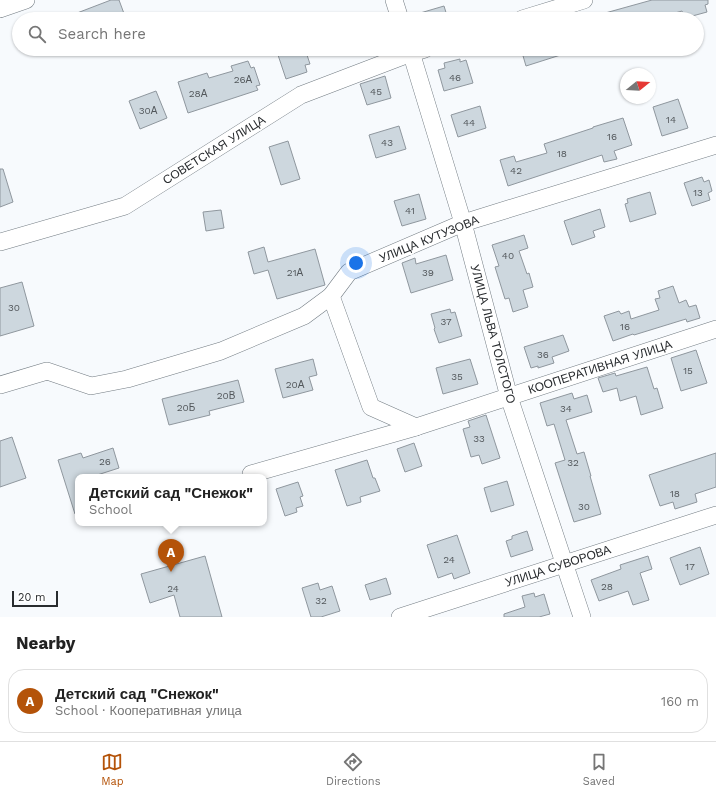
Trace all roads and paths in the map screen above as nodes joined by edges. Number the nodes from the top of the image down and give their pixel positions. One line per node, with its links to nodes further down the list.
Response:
1 (26, 0): 4 (street)
2 (394, 0): 5 (street)
3 (584, 0): 6 (street)
4 (0, 8)
5 (398, 12)
6 (545, 12)
7 (400, 56): 11 (street, СОВЕТСКАЯ УЛИЦА)
8 (417, 56): 10 (street, УЛИЦА ЛЬВА ТОЛСТОГО)
9 (716, 145): 10 (street, УЛИЦА КУТУЗОВА)
10 (463, 223): 12 (street, УЛИЦА КУТУЗОВА); 15 (street, УЛИЦА ЛЬВА ТОЛСТОГО)
11 (0, 242)
12 (332, 296): 14 (street, УЛИЦА КУТУЗОВА); 16 (street)
13 (716, 329): 15 (street, КООПЕРАТИВНАЯ УЛИЦА)
14 (0, 385)
15 (509, 397): 16 (street, КООПЕРАТИВНАЯ УЛИЦА); 19 (street, УЛИЦА ЛЬВА ТОЛСТОГО)
16 (416, 427): 17 (street, КООПЕРАТИВНАЯ УЛИЦА)
17 (251, 474)
18 (716, 515): 19 (street, УЛИЦА СУВОРОВА)
19 (564, 563): 20 (street, УЛИЦА СУВОРОВА); 21 (street, УЛИЦА ЛЬВА ТОЛСТОГО)
20 (400, 617)
21 (582, 617)

